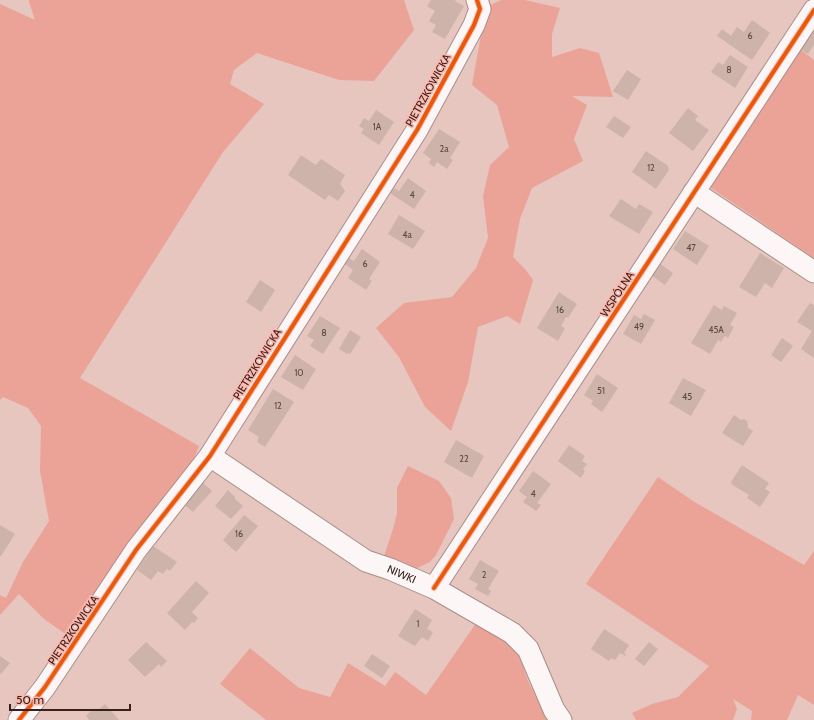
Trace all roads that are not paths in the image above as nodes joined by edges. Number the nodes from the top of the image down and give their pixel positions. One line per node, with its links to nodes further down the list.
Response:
1 (477, 0): 5 (street, PIETRZKOWICKA)
2 (814, 10): 3 (street, WSPÓLNA)
3 (694, 192): 4 (street); 6 (street, WSPÓLNA)
4 (814, 272)
5 (210, 456): 6 (street, NIWKI); 7 (street, PIETRZKOWICKA)
6 (434, 588): 8 (street, NIWKI)
7 (19, 720)
8 (561, 720)

